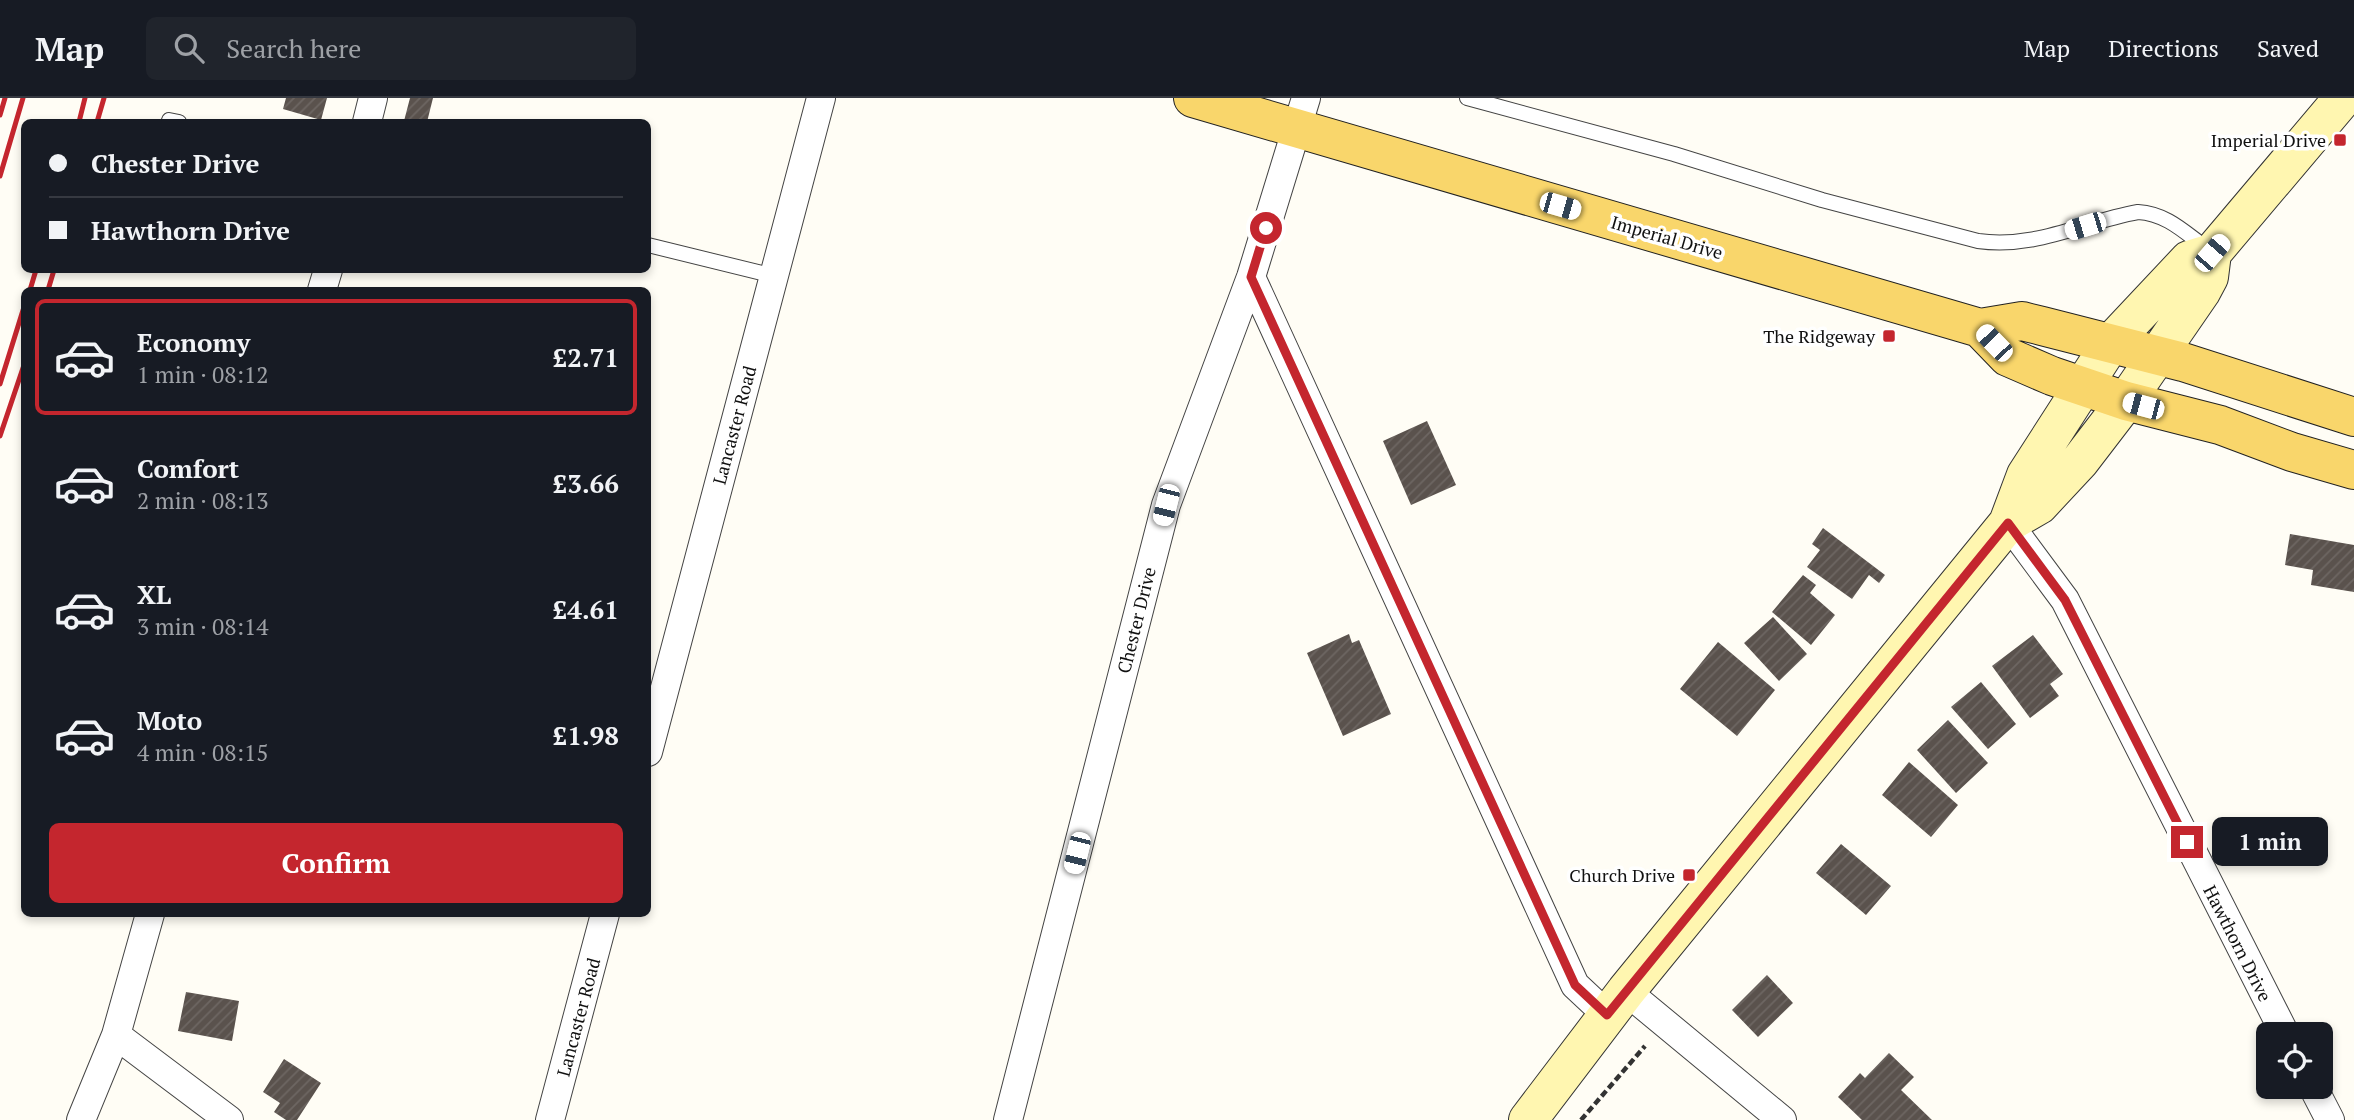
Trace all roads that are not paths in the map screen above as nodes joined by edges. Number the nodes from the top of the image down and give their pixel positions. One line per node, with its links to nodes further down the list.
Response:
1 (373, 98): 7 (street)
2 (821, 98): 10 (street, Lancaster Road)
3 (1193, 98): 6 (main road, Imperial Drive)
4 (1466, 98): 9 (lane)
5 (2343, 98): 9 (street)
6 (1302, 114): 11 (street, Chester Drive); 12 (main road, Imperial Drive)
7 (368, 119)
8 (651, 246): 10 (lane)
9 (2212, 253): 13 (street); 14 (street)
10 (774, 276): 20 (street, Lancaster Road)
11 (1251, 277): 23 (street); 30 (street, Chester Drive)
12 (1980, 328): 13 (main road, Imperial Drive); 15 (main road)
13 (2111, 343): 14 (main road, Imperial Drive); 15 (street)
14 (2158, 356): 16 (street); 17 (main road, Imperial Drive)
15 (2082, 387): 16 (main road); 19 (street)
16 (2126, 401): 18 (main road); 19 (street)
17 (2354, 417)
18 (2354, 470)
19 (2008, 523): 23 (street); 24 (street, Hawthorn Drive)
20 (651, 741)
21 (149, 917): 25 (street)
22 (604, 917): 29 (street, Lancaster Road)
23 (1616, 1003): 31 (street); 32 (street)
24 (2279, 1022)
25 (116, 1035): 27 (street); 28 (street)
26 (2319, 1099): 33 (street)
27 (81, 1120)
28 (229, 1120)
29 (550, 1120)
30 (1008, 1120)
31 (1528, 1120)
32 (1782, 1120)
33 (2330, 1120)

